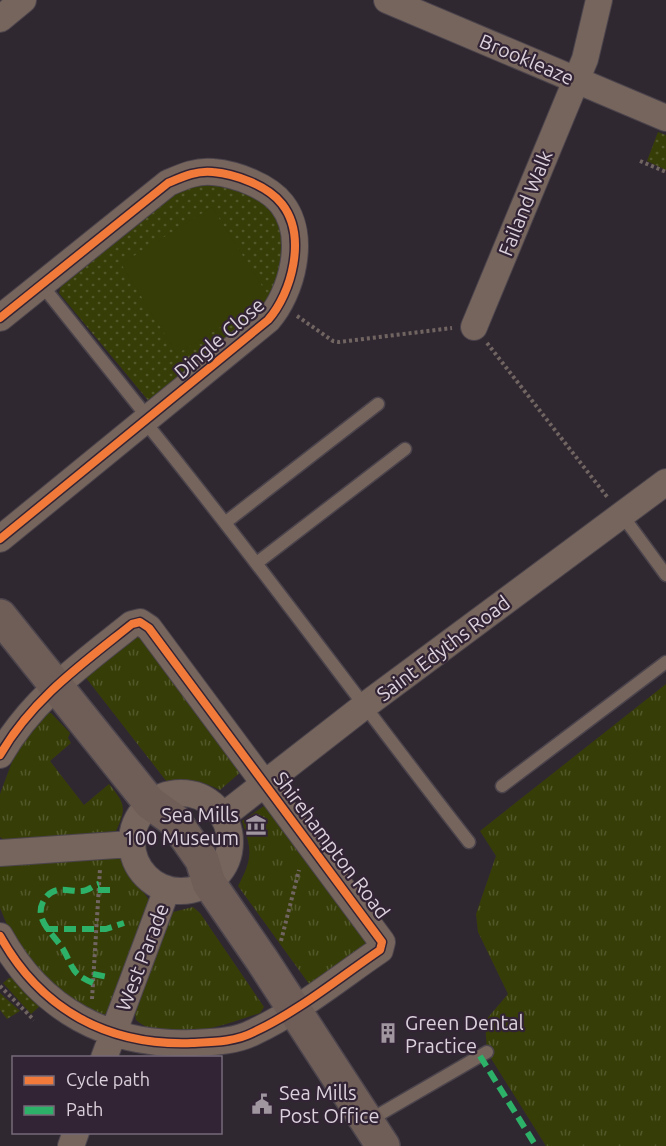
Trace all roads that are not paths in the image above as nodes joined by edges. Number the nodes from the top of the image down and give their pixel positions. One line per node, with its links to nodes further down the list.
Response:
1 (23, 0): 4 (street)
2 (387, 0): 5 (street, Brookleaze)
3 (599, 0): 5 (street, Failand Walk)
4 (0, 19)
5 (576, 80): 6 (street, Brookleaze); 9 (street, Failand Walk)
6 (666, 118)
7 (41, 284): 8 (street, Dingle Close); 11 (lane); 11 (street, Dingle Close)
8 (0, 318)
9 (474, 327)
10 (378, 404): 15 (lane)
11 (147, 421): 15 (lane); 16 (street, Dingle Close)
12 (405, 449): 17 (lane)
13 (666, 482): 14 (street, Saint Edyths Road)
14 (622, 515): 18 (lane); 22 (street, Saint Edyths Road)
15 (226, 522): 17 (lane)
16 (0, 539)
17 (258, 562): 22 (lane)
18 (666, 575)
19 (0, 616): 21 (main road)
20 (666, 662): 25 (lane)
21 (57, 684): 23 (street, Shirehampton Road); 24 (street, Shirehampton Road); 26 (main road)
22 (363, 707): 24 (street, Saint Edyths Road); 28 (lane)
23 (0, 755)
24 (266, 784): 27 (street, Saint Edyths Road); 34 (street, Shirehampton Road)
25 (502, 786)
26 (150, 803): 27 (street); 29 (street); 31 (main road)
27 (224, 816): 31 (street)
28 (468, 842)
29 (131, 844): 30 (street); 32 (street)
30 (0, 853)
31 (209, 883): 32 (street); 34 (main road)
32 (167, 889): 35 (street, West Parade)
33 (0, 936): 35 (street, Shirehampton Road)
34 (294, 1010): 35 (street, Shirehampton Road); 37 (main road)
35 (108, 1046)
36 (487, 1052): 37 (lane)
37 (375, 1134)

